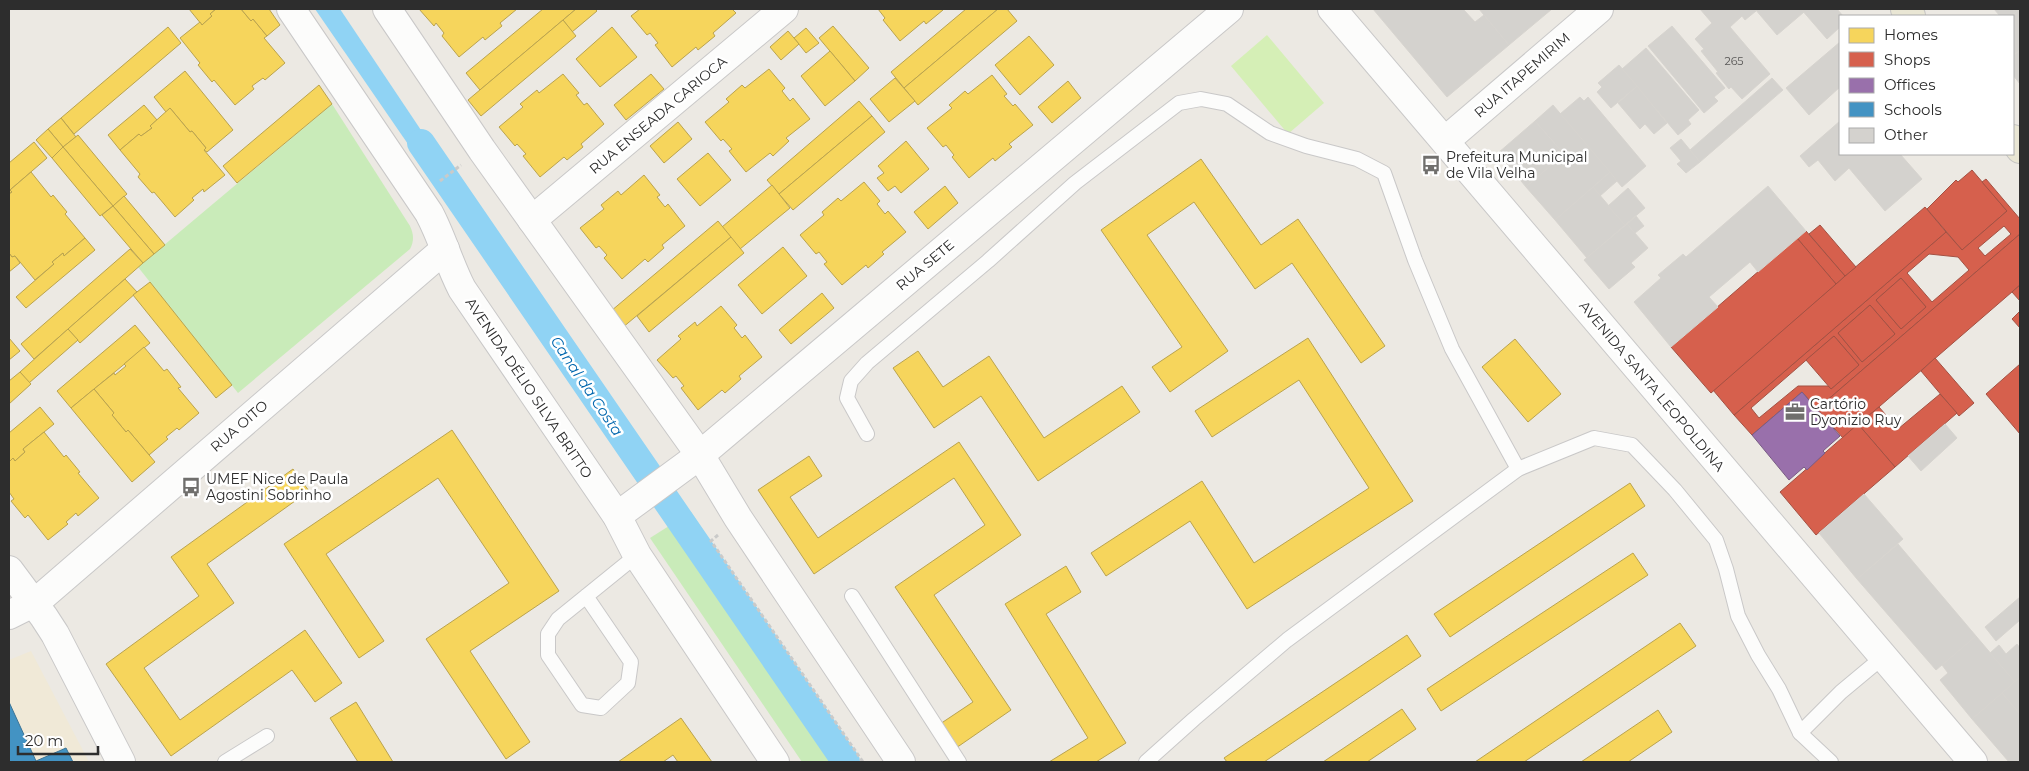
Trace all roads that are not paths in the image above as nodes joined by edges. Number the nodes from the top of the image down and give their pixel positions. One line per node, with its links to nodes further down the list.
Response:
1 (291, 9): 9 (street, AVENIDA DÉLIO SILVA BRITTO)
2 (387, 9): 8 (street)
3 (784, 9): 8 (street, RUA ENSEADA CARIOCA)
4 (1229, 9): 11 (street, RUA SETE)
5 (1332, 9): 7 (street, AVENIDA SANTA LEOPOLDINA)
6 (1599, 9): 7 (street, RUA ITAPEMIRIM)
7 (1445, 141): 20 (street, AVENIDA SANTA LEOPOLDINA)
8 (532, 220): 11 (street)
9 (445, 249): 13 (street, AVENIDA DÉLIO SILVA BRITTO); 18 (street, RUA OITO)
10 (867, 434): 12 (lane)
11 (700, 455): 13 (street, RUA SETE); 26 (street)
12 (1518, 469): 21 (lane); 28 (lane)
13 (616, 516): 14 (street, AVENIDA DÉLIO SILVA BRITTO)
14 (637, 555): 16 (lane); 25 (street, AVENIDA DÉLIO SILVA BRITTO)
15 (9, 570): 18 (street)
16 (586, 596): 16 (lane)
17 (852, 596): 27 (lane)
18 (33, 603): 19 (street, RUA OITO); 23 (street)
19 (9, 615)
20 (1883, 657): 21 (lane); 30 (street, AVENIDA SANTA LEOPOLDINA)
21 (1800, 734): 29 (lane)
22 (267, 736): 24 (lane)
23 (121, 762)
24 (225, 762)
25 (775, 762)
26 (901, 762)
27 (960, 762)
28 (1146, 762)
29 (1831, 762)
30 (1973, 762)

